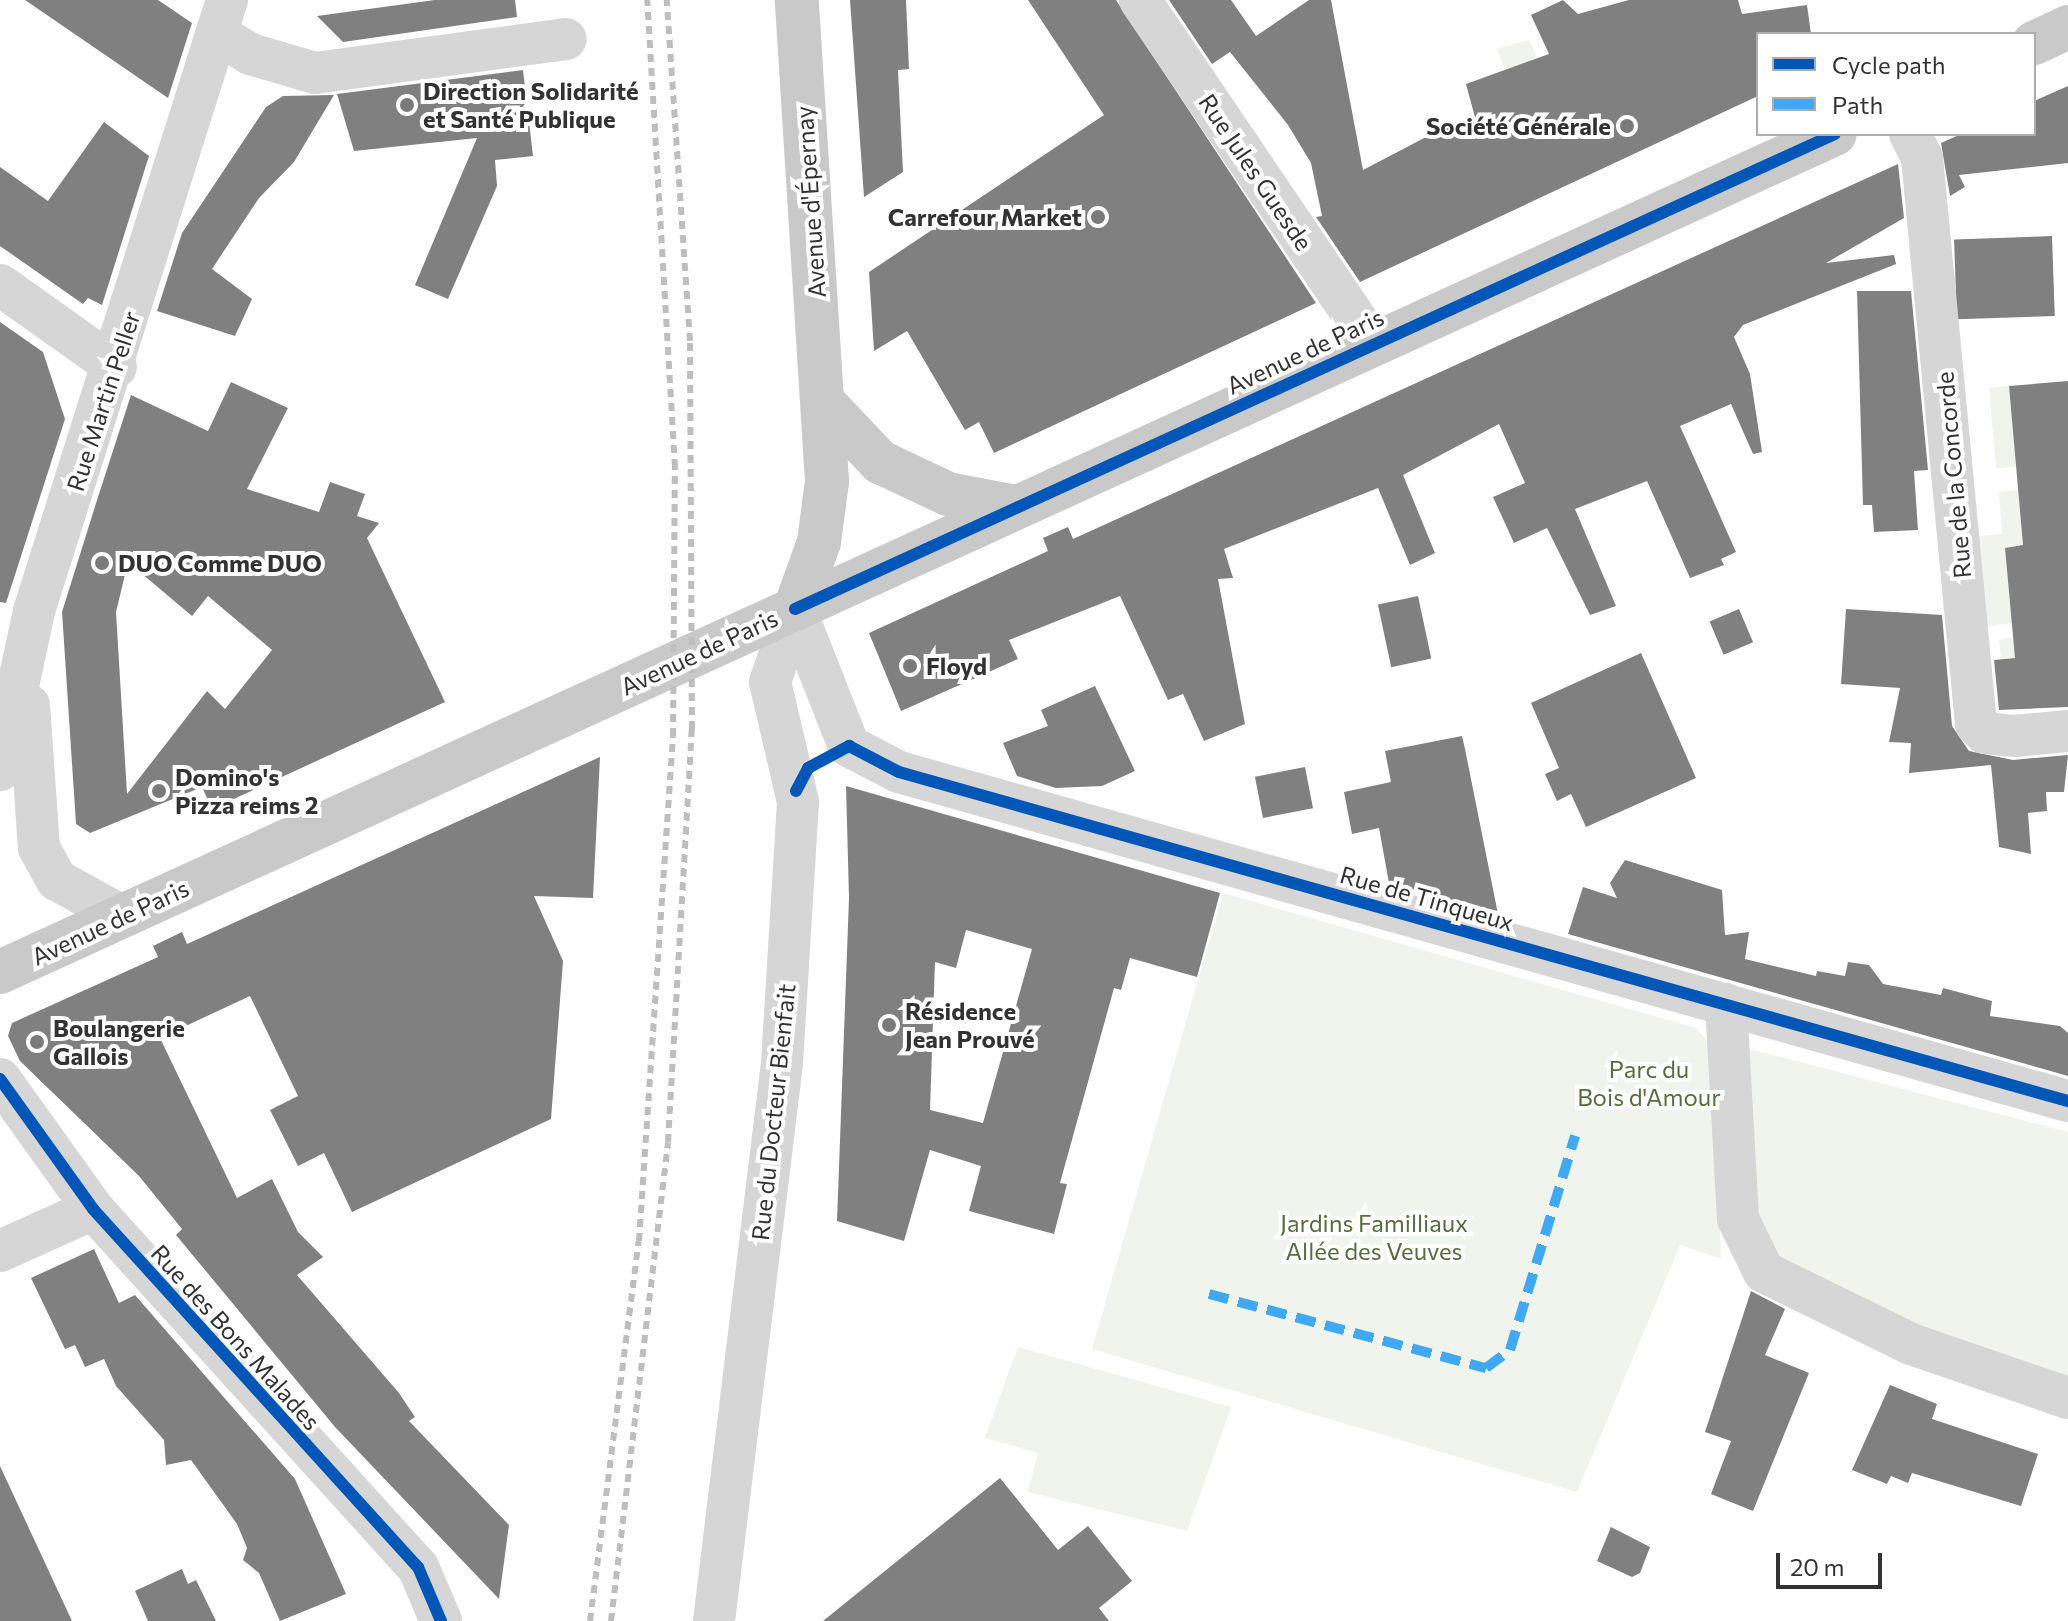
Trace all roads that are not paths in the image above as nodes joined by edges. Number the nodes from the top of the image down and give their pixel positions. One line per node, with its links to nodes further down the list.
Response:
1 (797, 0): 12 (main road, Avenue d'Épernay)
2 (1140, 0): 10 (street, Rue Jules Guesde)
3 (223, 9): 5 (street, Rue Martin Peller); 11 (street, Rue Martin Peller)
4 (2068, 27): 6 (main road)
5 (566, 39)
6 (2036, 42)
7 (1831, 136): 10 (main road, Avenue de Paris)
8 (1911, 136): 16 (street, Rue de la Concorde)
9 (0, 285): 11 (street)
10 (1373, 344): 13 (main road, Avenue de Paris)
11 (116, 367): 15 (street, Rue Martin Peller)
12 (825, 404): 13 (main road); 14 (main road, Avenue d'Épernay)
13 (1016, 507): 14 (main road, Avenue de Paris)
14 (795, 609): 17 (street); 19 (street, Rue du Docteur Bienfait); 20 (main road, Avenue de Paris)
15 (27, 667): 18 (street, Rue Martin Peller); 20 (street)
16 (2068, 731)
17 (849, 746): 19 (street); 22 (street, Rue de Tinqueux)
18 (0, 770)
19 (796, 791): 29 (street, Rue du Docteur Bienfait)
20 (122, 916): 21 (main road, Avenue de Paris)
21 (0, 972)
22 (1726, 1004): 24 (street, Rue de Tinqueux); 27 (street)
23 (0, 1079): 25 (street, Rue des Bons Malades)
24 (2068, 1101)
25 (93, 1209): 26 (street); 28 (street, Rue des Bons Malades)
26 (0, 1251)
27 (2068, 1398)
28 (441, 1621)
29 (714, 1621)

